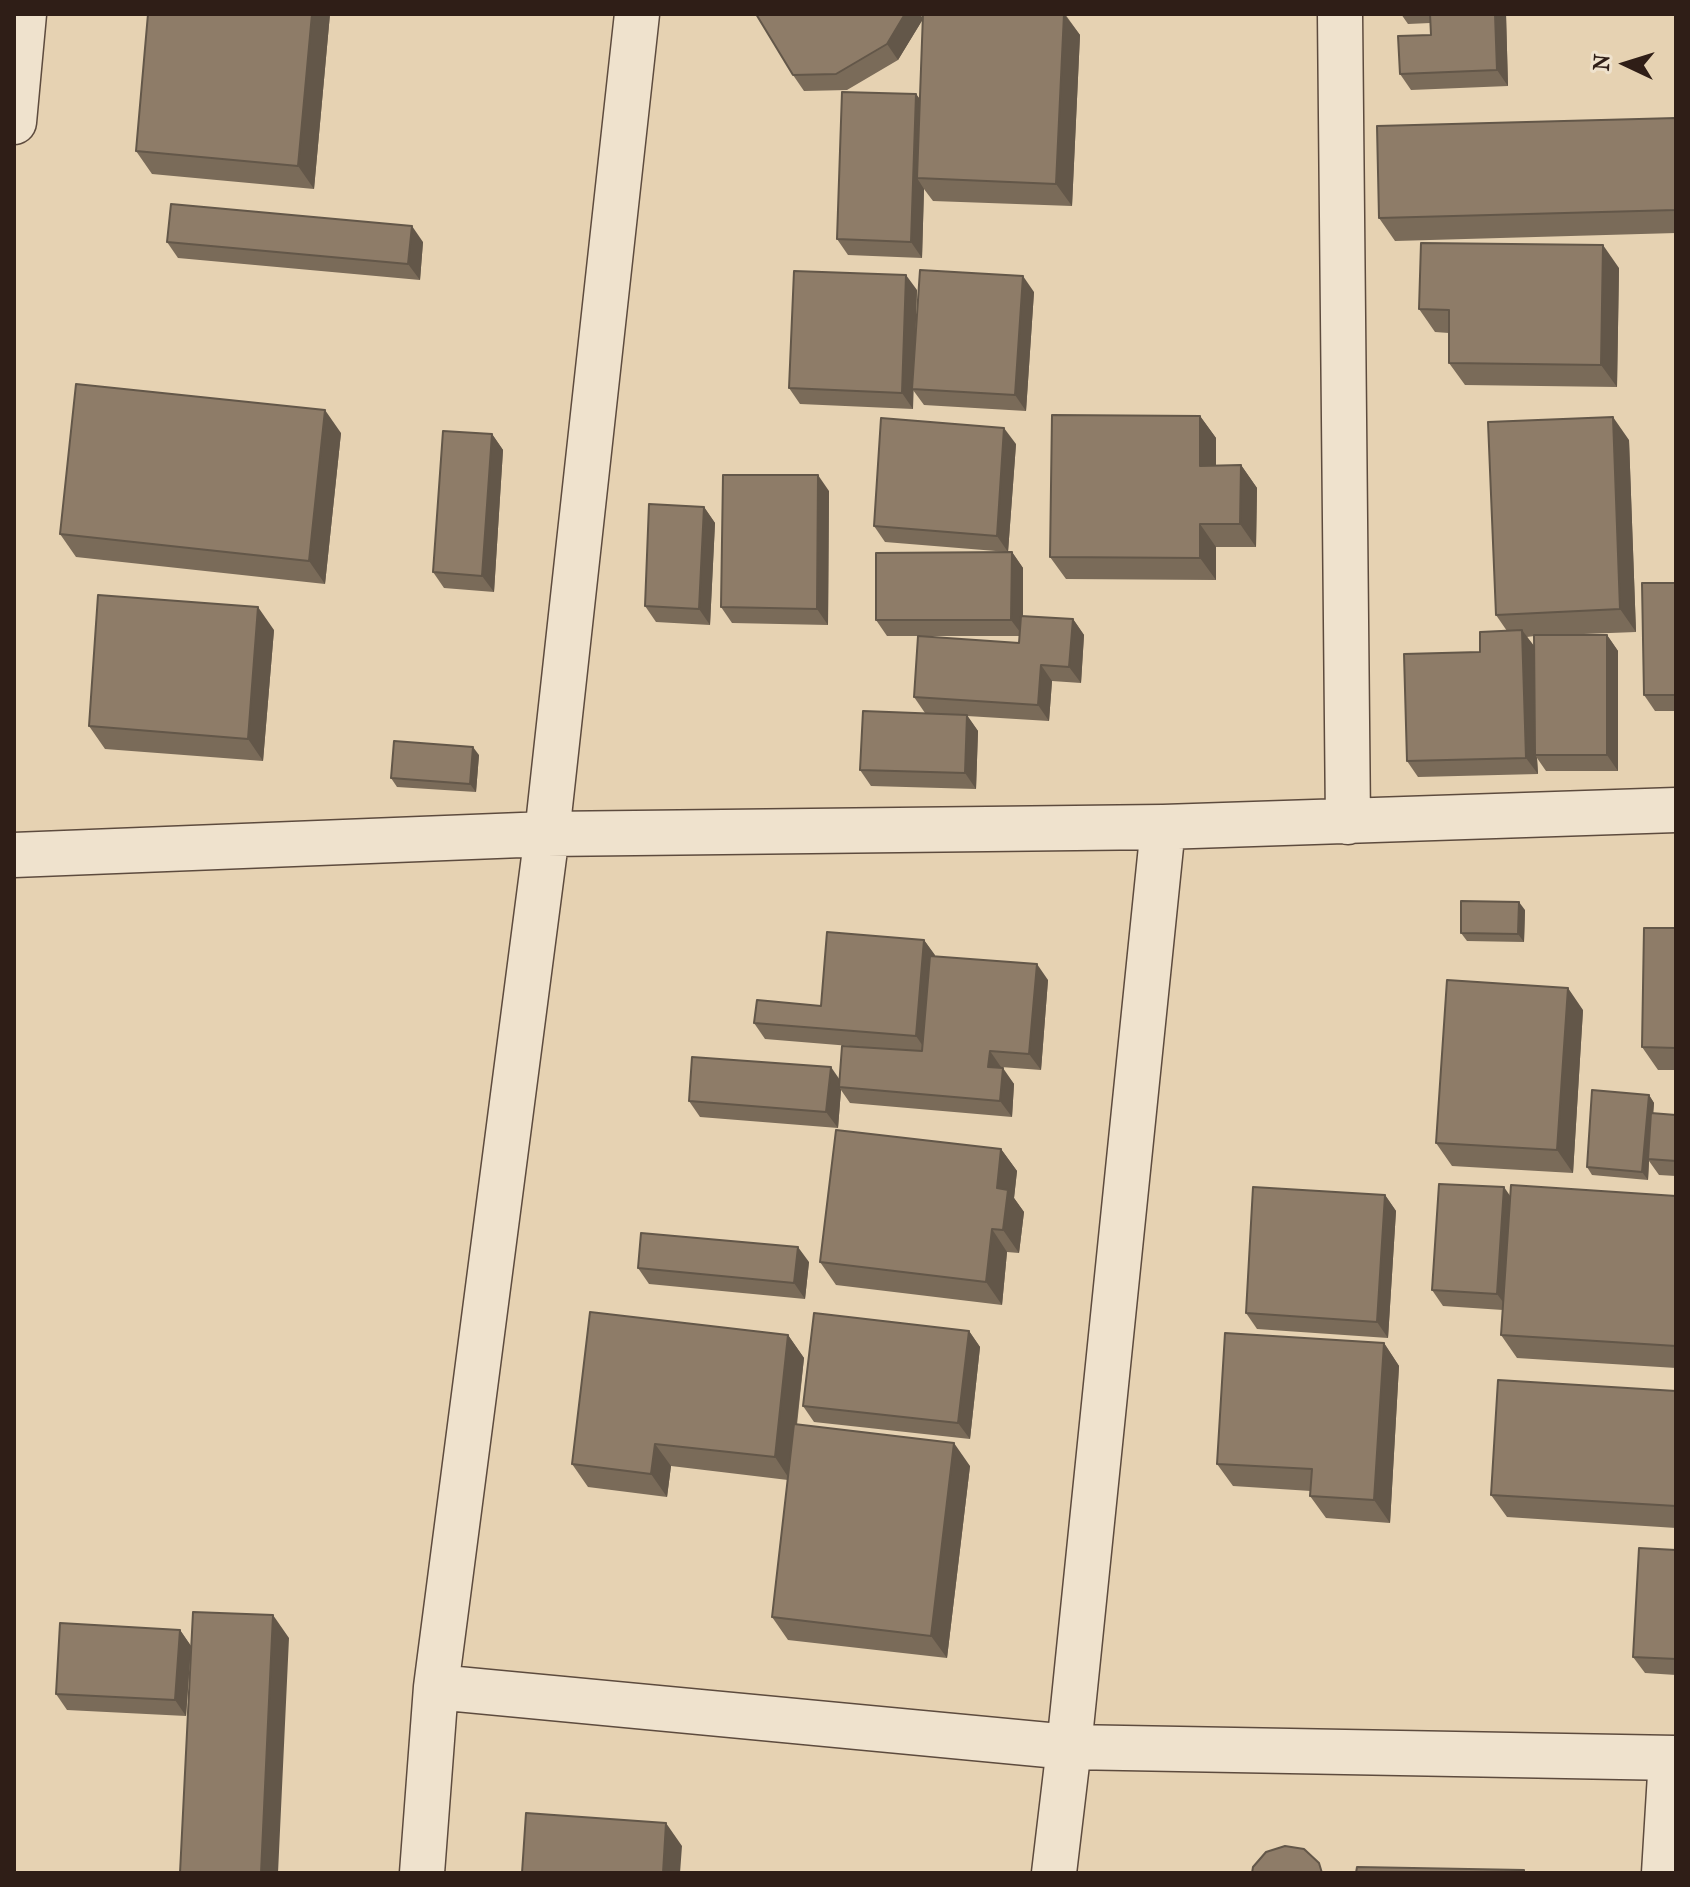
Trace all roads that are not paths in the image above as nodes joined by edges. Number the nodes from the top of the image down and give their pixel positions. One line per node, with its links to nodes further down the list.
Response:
1 (24, 14): 4 (street)
2 (637, 14): 8 (street)
3 (1340, 14): 6 (street)
4 (14, 122)
5 (1676, 810): 6 (street)
6 (1348, 822): 7 (street)
7 (1163, 827): 8 (street); 11 (street)
8 (547, 834): 9 (street); 10 (street)
9 (14, 855)
10 (436, 1687): 11 (street); 13 (street)
11 (1069, 1747): 12 (street); 14 (street)
12 (1673, 1758): 15 (street)
13 (422, 1873)
14 (1054, 1873)
15 (1664, 1873)

